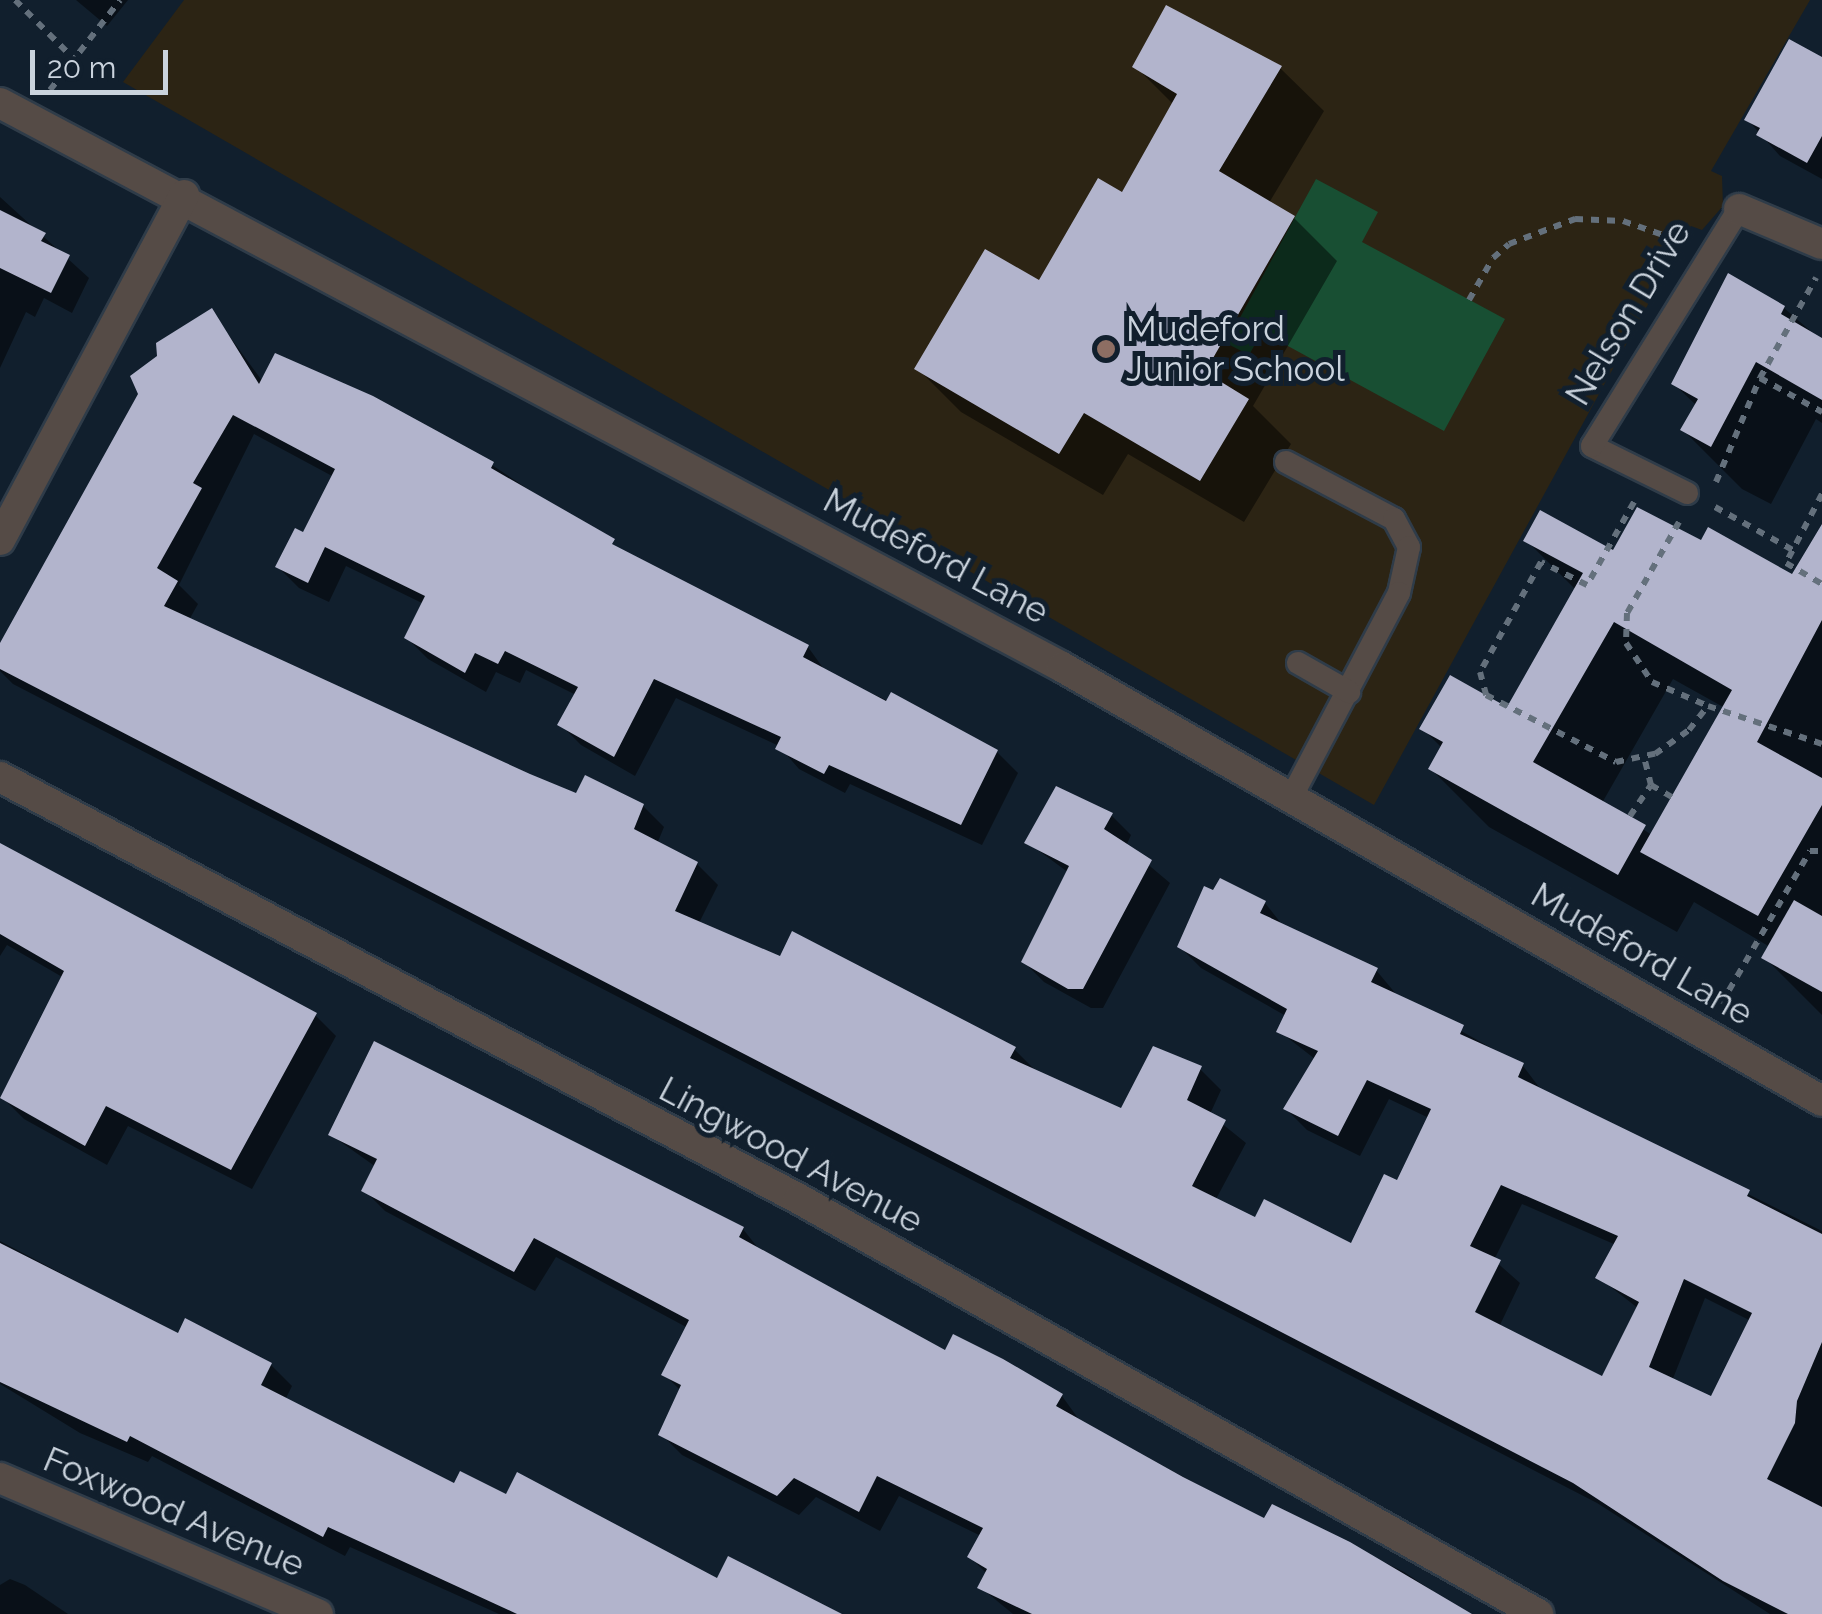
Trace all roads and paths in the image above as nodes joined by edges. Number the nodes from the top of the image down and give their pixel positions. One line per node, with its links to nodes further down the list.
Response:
1 (15, 0): 3 (path)
2 (120, 0): 3 (path)
3 (74, 59): 5 (path)
4 (0, 103): 5 (street, Mudeford Lane)
5 (29, 117): 6 (street, Mudeford Lane)
6 (184, 196): 18 (street); 28 (street, Mudeford Lane)
7 (1739, 209): 8 (street, Nelson Drive); 9 (lane, Nelson Drive)
8 (1822, 244)
9 (1708, 250): 11 (path); 15 (lane, Nelson Drive)
10 (1822, 269): 12 (path)
11 (1468, 300)
12 (1760, 378): 13 (path); 17 (path)
13 (1822, 412)
14 (1286, 462): 22 (lane)
15 (1650, 475): 17 (lane, Nelson Drive); 25 (path)
16 (1822, 494): 19 (path)
17 (1695, 497): 19 (path); 23 (path)
18 (0, 540)
19 (1793, 550): 20 (path)
20 (1822, 584)
21 (1298, 662): 22 (lane)
22 (1348, 692): 28 (lane)
23 (1708, 706): 24 (path); 25 (path)
24 (1822, 744)
25 (1644, 756): 27 (path)
26 (0, 777): 36 (street, Lingwood Avenue)
27 (1651, 786): 29 (path); 30 (path)
28 (1292, 796): 32 (street, Mudeford Lane)
29 (1672, 797)
30 (1630, 816)
31 (1822, 851): 32 (path)
32 (1704, 1033): 33 (street, Mudeford Lane)
33 (1822, 1100)
34 (0, 1478): 35 (street, Foxwood Avenue)
35 (318, 1614)
36 (1538, 1614)

